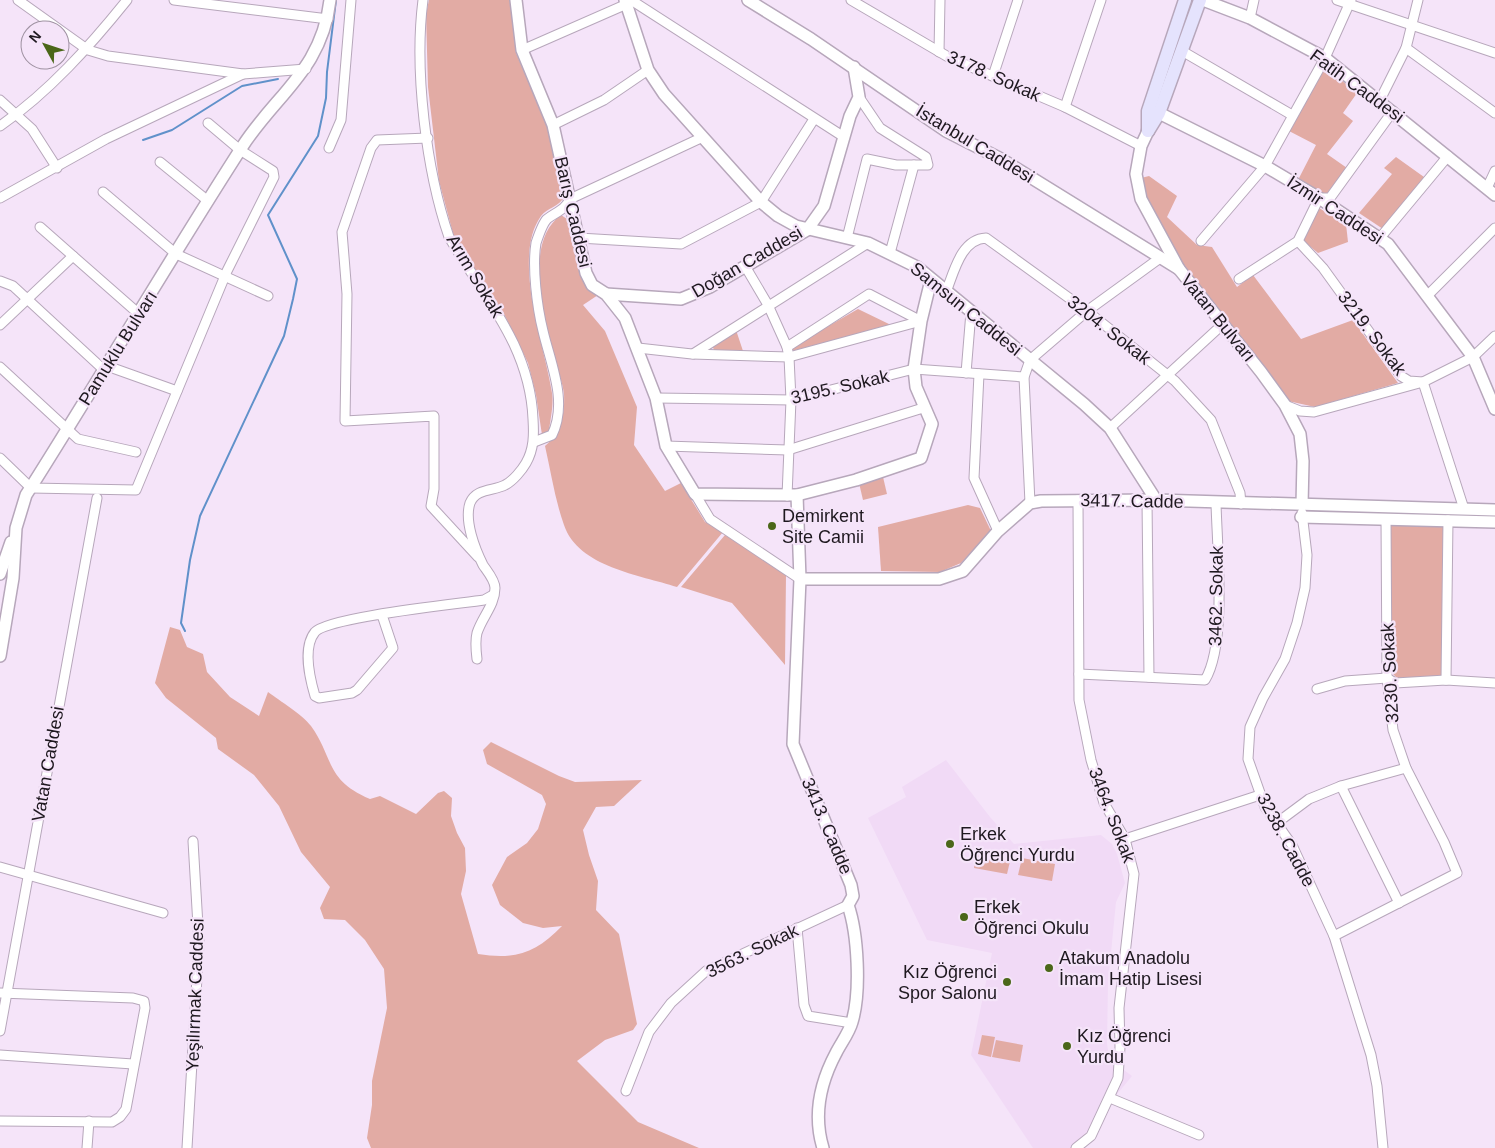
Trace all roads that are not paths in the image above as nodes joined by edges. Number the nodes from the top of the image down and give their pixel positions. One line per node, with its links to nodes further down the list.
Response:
1 (18, 0): 25 (street)
2 (128, 0): 25 (street)
3 (174, 0): 22 (street)
4 (330, 0): 22 (street, Pamuklu Bulvarı)
5 (351, 0): 54 (street)
6 (424, 0): 52 (street, Arım Sokak)
7 (516, 0): 26 (street, Barış Caddesi)
8 (748, 0): 31 (street, İstanbul Caddesi)
9 (851, 0): 28 (street, 3178. Sokak)
10 (940, 0): 28 (street)
11 (1018, 0): 35 (street)
12 (1101, 0): 39 (street)
13 (1185, 0): 49 (main road, Vatan Bulvarı)
14 (1200, 0): 27 (main road, Vatan Bulvarı)
15 (1204, 0): 21 (street, Fatih Caddesi)
16 (1254, 0): 21 (street)
17 (1337, 0): 20 (street)
18 (1418, 0): 23 (street)
19 (628, 1): 26 (street); 33 (street, Samsun Caddesi); 45 (street)
20 (1350, 2): 23 (street); 30 (street)
21 (1250, 18): 30 (street, Fatih Caddesi)
22 (328, 19): 32 (street, Pamuklu Bulvarı)
23 (1413, 25): 24 (street); 29 (street)
24 (1406, 48): 38 (street); 42 (street)
25 (88, 50): 34 (street); 44 (street)
26 (522, 50): 47 (street, Barış Caddesi)
27 (1182, 51): 41 (main road, Vatan Bulvarı); 43 (street)
28 (939, 52): 35 (street, 3178. Sokak)
29 (1495, 53)
30 (1325, 58): 38 (street, Fatih Caddesi); 43 (street)
31 (854, 67): 36 (street); 83 (street, İstanbul Caddesi)
32 (306, 69): 34 (street); 55 (street, Pamuklu Bulvarı)
33 (648, 70): 47 (street); 50 (street, Samsun Caddesi)
34 (243, 74): 60 (street)
35 (993, 76): 39 (street, 3178. Sokak)
36 (859, 97): 51 (street, Doğan Caddesi); 58 (street)
37 (0, 100): 44 (street)
38 (1380, 100): 40 (street, Fatih Caddesi)
39 (1065, 107): 53 (street, 3178. Sokak)
40 (1393, 111): 56 (street, Fatih Caddesi); 65 (street)
41 (1159, 113): 49 (main road, Vatan Bulvarı); 59 (street, İzmir Caddesi)
42 (1495, 113)
43 (1292, 114): 59 (street)
44 (16, 115): 48 (street); 60 (street)
45 (814, 118): 51 (street); 68 (street)
46 (208, 123): 55 (street)
47 (553, 125): 66 (street, Barış Caddesi)
48 (0, 126)
49 (1148, 131): 53 (street, Vatan Bulvarı)
50 (703, 137): 66 (street); 68 (street, Samsun Caddesi)
51 (844, 137): 73 (street, Doğan Caddesi)
52 (428, 138): 125 (street, Arım Sokak); 148 (street)
53 (1141, 146): 85 (street, Vatan Bulvarı)
54 (329, 148)
55 (240, 150): 67 (street, Pamuklu Bulvarı); 86 (street)
56 (1448, 156): 63 (street, Fatih Caddesi); 76 (street)
57 (160, 162): 67 (street)
58 (914, 165): 75 (street); 80 (street)
59 (1265, 166): 65 (street, İzmir Caddesi); 77 (street)
60 (56, 168): 64 (street)
61 (1495, 171): 63 (street)
62 (103, 192): 81 (street)
63 (1491, 192)
64 (0, 198)
65 (1319, 198): 76 (street, İzmir Caddesi); 78 (street)
66 (570, 199): 69 (street); 70 (street, Barış Caddesi)
67 (208, 201): 81 (street, Pamuklu Bulvarı)
68 (761, 202): 73 (street, Samsun Caddesi); 74 (street)
69 (561, 210): 70 (street); 125 (street)
70 (574, 218): 74 (street, Barış Caddesi)
71 (40, 227): 82 (street)
72 (1495, 228): 93 (street)
73 (807, 230): 75 (street, Samsun Caddesi); 84 (street, Doğan Caddesi)
74 (579, 238): 91 (street, Barış Caddesi)
75 (847, 238): 79 (street, Samsun Caddesi)
76 (1380, 239): 93 (street, İzmir Caddesi)
77 (1201, 240)
78 (1298, 242): 87 (street); 116 (street, 3219. Sokak)
79 (868, 243): 80 (street, Samsun Caddesi); 95 (street)
80 (890, 253): 88 (street, Samsun Caddesi)
81 (176, 254): 86 (street); 98 (street, Pamuklu Bulvarı)
82 (73, 256): 94 (street); 98 (street)
83 (1160, 258): 85 (street, İstanbul Caddesi); 96 (street)
84 (745, 266): 91 (street, Doğan Caddesi); 95 (street)
85 (1180, 269): 100 (street, Vatan Bulvarı)
86 (225, 277): 92 (street); 117 (street)
87 (1239, 279)
88 (931, 280): 90 (street, Samsun Caddesi); 99 (street)
89 (0, 281): 94 (street)
90 (946, 292): 96 (street, 3204. Sokak); 97 (street, Samsun Caddesi)
91 (606, 294): 104 (street, Barış Caddesi)
92 (268, 296)
93 (1427, 296): 107 (street, İzmir Caddesi)
94 (27, 299): 101 (street); 110 (street)
95 (768, 305): 103 (street); 105 (street)
96 (1087, 311): 108 (street); 114 (street, 3204. Sokak)
97 (971, 312): 108 (street, Samsun Caddesi); 112 (street)
98 (139, 314): 110 (street, Pamuklu Bulvarı)
99 (921, 321): 103 (street); 106 (street); 111 (street)
100 (1223, 324): 114 (street); 120 (street, Vatan Bulvarı)
101 (0, 325)
102 (1495, 336): 107 (street)
103 (787, 346): 106 (street)
104 (638, 348): 105 (street); 118 (street, Barış Caddesi)
105 (692, 354): 106 (street)
106 (789, 356): 119 (street)
107 (1473, 357): 116 (street); 122 (street, İzmir Caddesi)
108 (1030, 360): 115 (street); 123 (street, Samsun Caddesi)
109 (0, 367): 124 (street)
110 (105, 368): 117 (street); 124 (street, Pamuklu Bulvarı)
111 (914, 369): 112 (street, 3195. Sokak); 119 (street, 3195. Sokak); 121 (street)
112 (966, 373): 113 (street, 3195. Sokak)
113 (979, 374): 115 (street, 3195. Sokak); 147 (street)
114 (1166, 374): 123 (street); 138 (street, 3204. Sokak)
115 (1024, 378): 136 (street)
116 (1423, 382): 120 (street); 140 (street, 3219. Sokak)
117 (177, 391): 130 (street)
118 (656, 398): 119 (street, 3195. Sokak); 126 (street, Barış Caddesi)
119 (791, 400): 127 (street)
120 (1285, 405): 139 (street, Vatan Bulvarı)
121 (923, 408): 127 (street); 132 (street)
122 (1495, 410)
123 (1110, 428): 135 (street, Samsun Caddesi)
124 (67, 430): 128 (street); 130 (street, Pamuklu Bulvarı)
125 (534, 442): 148 (street, Arım Sokak)
126 (666, 446): 127 (street); 131 (street, Barış Caddesi)
127 (788, 450): 132 (street)
128 (136, 452)
129 (0, 458): 130 (street)
130 (31, 488): 146 (street, Pamuklu Bulvarı)
131 (695, 494): 132 (street); 151 (street)
132 (792, 495): 151 (street, 3413. Cadde)
133 (97, 498): 170 (street, Vatan Caddesi)
134 (1078, 500): 135 (street, 3417. Cadde); 136 (street, 3417. Cadde); 157 (street, 3464. Sokak)
135 (1152, 501): 137 (street, 3417. Cadde); 158 (street)
136 (1030, 503): 147 (street)
137 (1216, 503): 138 (street, 3417. Cadde); 158 (street, 3462. Sokak)
138 (1241, 504): 139 (street, 3417. Cadde)
139 (1302, 505): 140 (street, 3417. Cadde); 142 (street, 3238. Cadde)
140 (1464, 510): 141 (street, 3417. Cadde)
141 (1495, 510)
142 (1301, 517): 143 (street); 165 (street, 3238. Cadde)
143 (1386, 519): 144 (street); 159 (street, 3230. Sokak)
144 (1448, 520): 145 (street); 160 (street)
145 (1495, 522)
146 (16, 528): 149 (street); 150 (street, Pamuklu Bulvarı)
147 (998, 531): 151 (street)
148 (480, 560): 152 (street)
149 (0, 576): 150 (street)
150 (13, 578): 154 (street, Pamuklu Bulvarı)
151 (800, 579): 172 (street, 3413. Cadde)
152 (493, 595): 153 (street); 156 (street)
153 (382, 615): 153 (street)
154 (1, 643): 155 (street, Pamuklu Bulvarı)
155 (0, 656)
156 (476, 659)
157 (1079, 674): 158 (street, 3462. Sokak); 167 (street, 3464. Sokak)
158 (1149, 676)
159 (1387, 678): 160 (street); 162 (street); 163 (street, 3230. Sokak)
160 (1446, 680): 161 (street)
161 (1495, 683)
162 (1317, 689)
163 (1406, 768): 164 (street); 171 (street, 3230. Sokak)
164 (1341, 786): 166 (street); 171 (street)
165 (1260, 795): 166 (street, 3238. Cadde); 167 (street)
166 (1278, 822): 175 (street, 3238. Cadde)
167 (1125, 839): 182 (street, 3464. Sokak)
168 (193, 841): 187 (street, Yeşilırmak Caddesi)
169 (0, 867): 170 (street)
170 (27, 876): 173 (street); 176 (street, Vatan Caddesi)
171 (1398, 903): 175 (street)
172 (848, 905): 174 (street, 3563. Sokak); 177 (street, 3413. Cadde)
173 (163, 913)
174 (797, 928): 177 (street); 181 (street, 3563. Sokak)
175 (1334, 936): 190 (street, 3238. Cadde)
176 (3, 993): 178 (street, Vatan Caddesi); 180 (street)
177 (852, 1023): 188 (street, 3413. Cadde)
178 (0, 1031)
179 (0, 1056): 180 (street)
180 (133, 1064): 184 (street)
181 (626, 1091)
182 (1110, 1098): 185 (street); 189 (street, 3464. Sokak)
183 (0, 1121): 184 (street)
184 (88, 1121): 186 (street)
185 (1199, 1135)
186 (87, 1148)
187 (187, 1148)
188 (823, 1148)
189 (1076, 1148)
190 (1383, 1148)

